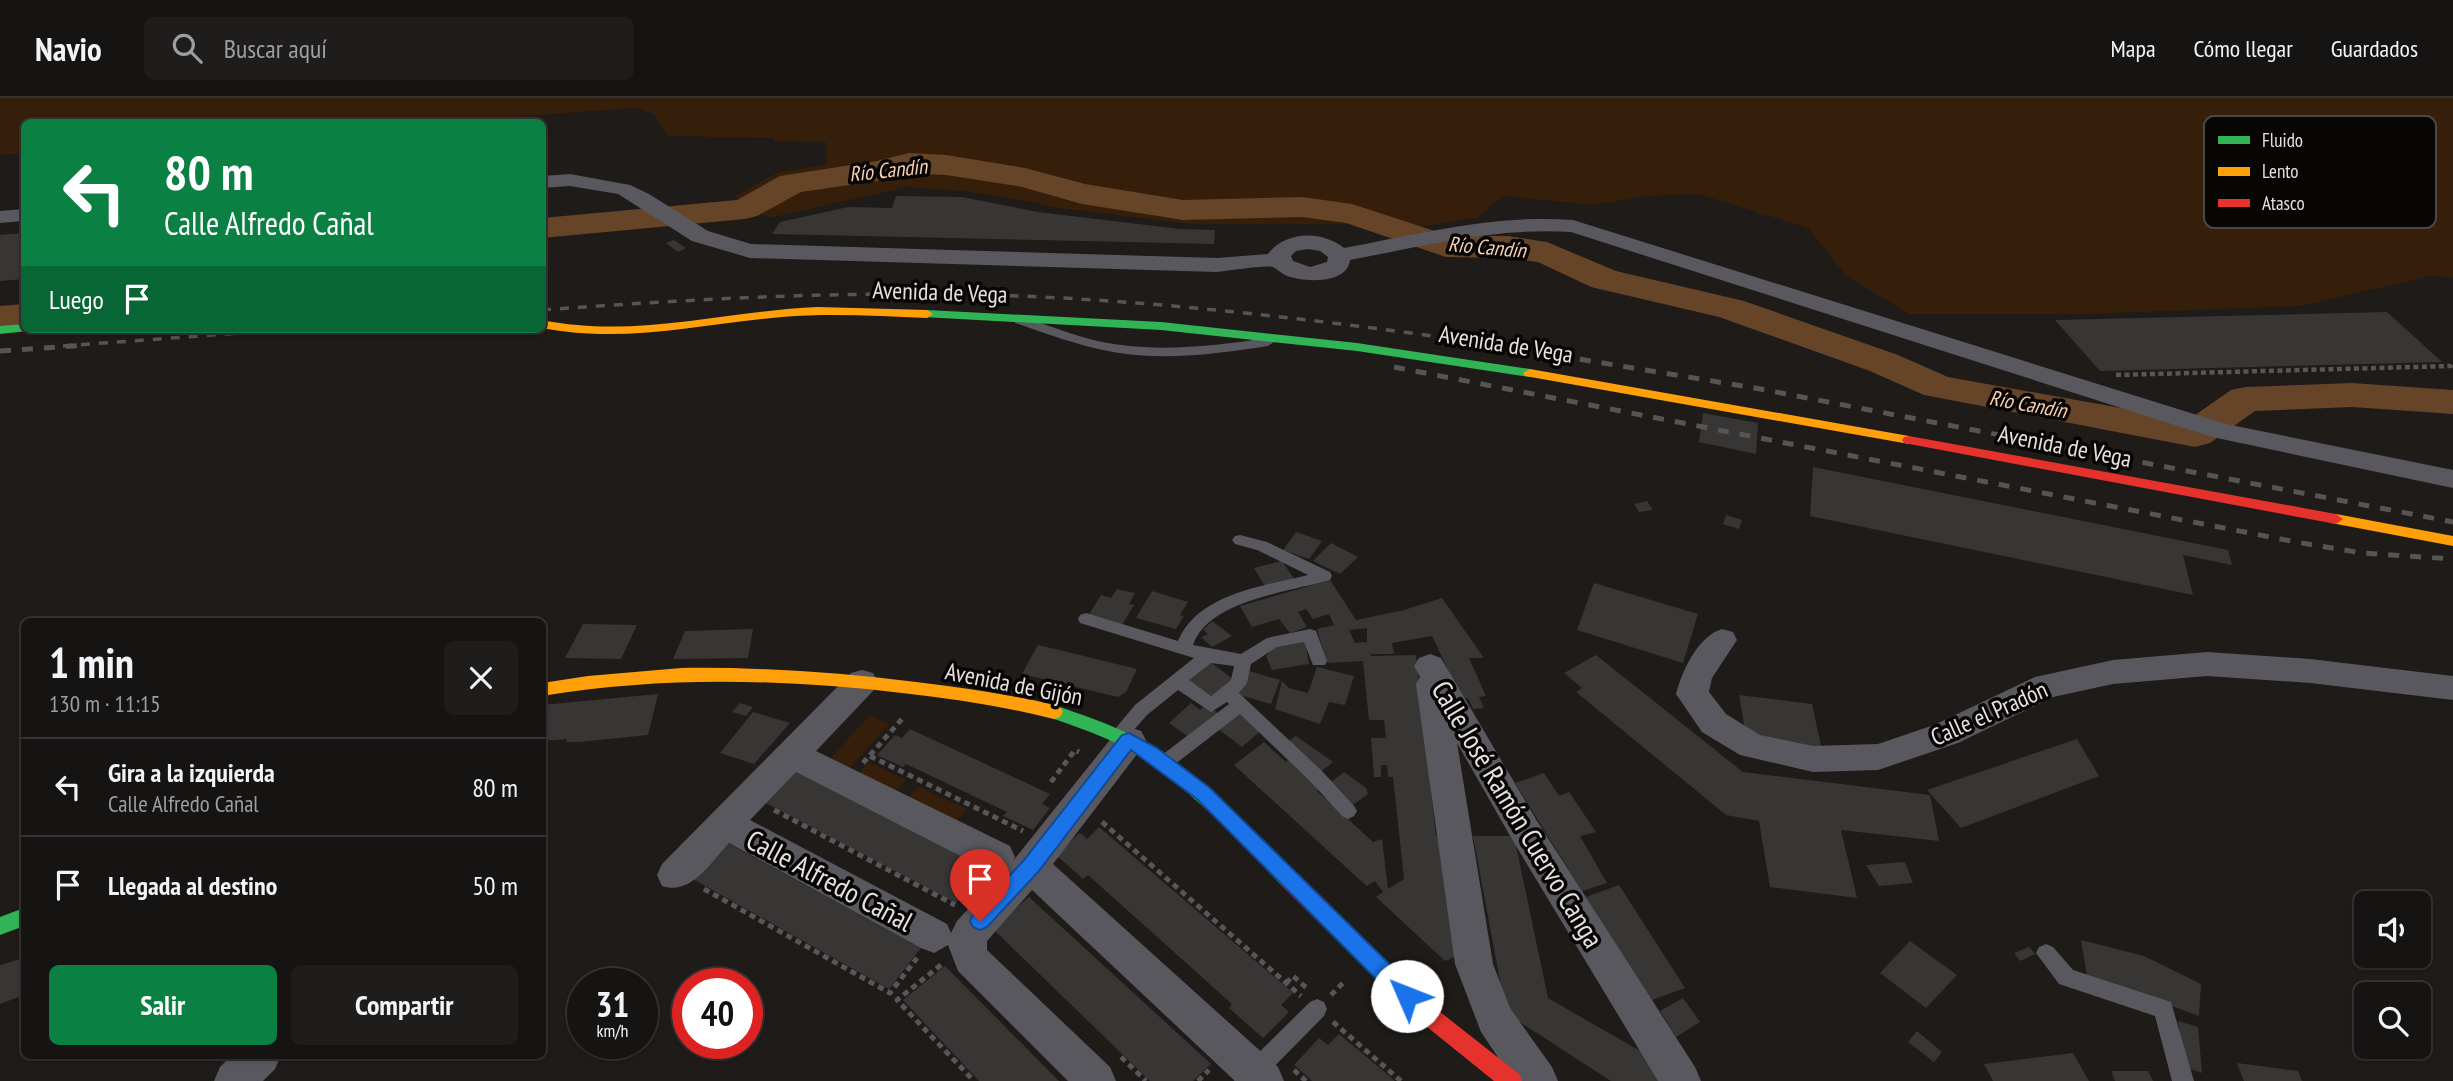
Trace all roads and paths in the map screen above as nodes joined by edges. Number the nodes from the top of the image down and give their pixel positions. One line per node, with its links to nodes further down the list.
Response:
1 (546, 181): 5 (street)
2 (21, 215): 3 (street)
3 (0, 216)
4 (1339, 255): 5 (street); 5 (street); 12 (street)
5 (1279, 260)
6 (1010, 317): 7 (street, Avenida de Vega); 10 (street, Avenida de Vega); 10 (lane)
7 (546, 325)
8 (21, 328): 9 (street)
9 (0, 330)
10 (1289, 338): 15 (street, Avenida de Vega)
11 (2453, 362): 12 (path)
12 (2104, 383): 13 (street)
13 (2453, 479)
14 (1240, 540): 18 (lane)
15 (2453, 541)
16 (1086, 619): 18 (lane)
17 (1722, 640): 24 (street, Calle el Pradón)
18 (1184, 649): 19 (lane)
19 (1208, 656): 20 (lane); 22 (lane)
20 (1243, 661): 21 (lane); 26 (lane)
21 (1319, 661)
22 (1177, 680): 26 (lane); 28 (lane)
23 (862, 682): 25 (street, Avenida de Gijón); 28 (street, Avenida de Gijón); 30 (street)
24 (2453, 688)
25 (546, 689)
26 (1233, 699): 32 (lane); 36 (lane)
27 (902, 719): 31 (path)
28 (1124, 737): 32 (street, Avenida de Gijón); 39 (street)
29 (1083, 754): 34 (path)
30 (794, 755): 33 (street); 35 (street)
31 (870, 756): 33 (path); 39 (path)
32 (1164, 763): 55 (street, Avenida de Gijón)
33 (847, 781): 39 (street)
34 (1051, 782)
35 (752, 798): 38 (street); 41 (path)
36 (1348, 811)
37 (1096, 817): 47 (path)
38 (726, 824): 40 (street); 44 (street, Calle Alfredo Cañal)
39 (1020, 853): 44 (street); 50 (street)
40 (687, 880): 44 (path)
41 (965, 896)
42 (21, 918): 43 (street)
43 (0, 926)
44 (957, 947): 52 (path); 53 (street, Calle Alfredo Cañal)
45 (2046, 953): 58 (lane)
46 (1293, 976): 47 (path)
47 (1286, 983): 48 (path)
48 (1306, 1007): 50 (lane); 54 (path)
49 (257, 1059): 51 (street)
50 (1254, 1078)
51 (234, 1081)
52 (974, 1081)
53 (1096, 1081)
54 (1401, 1081)
55 (1511, 1081)
56 (1538, 1081): 57 (street, Calle José Ramón Cuervo Canga)
57 (1681, 1081)
58 (2183, 1081)

